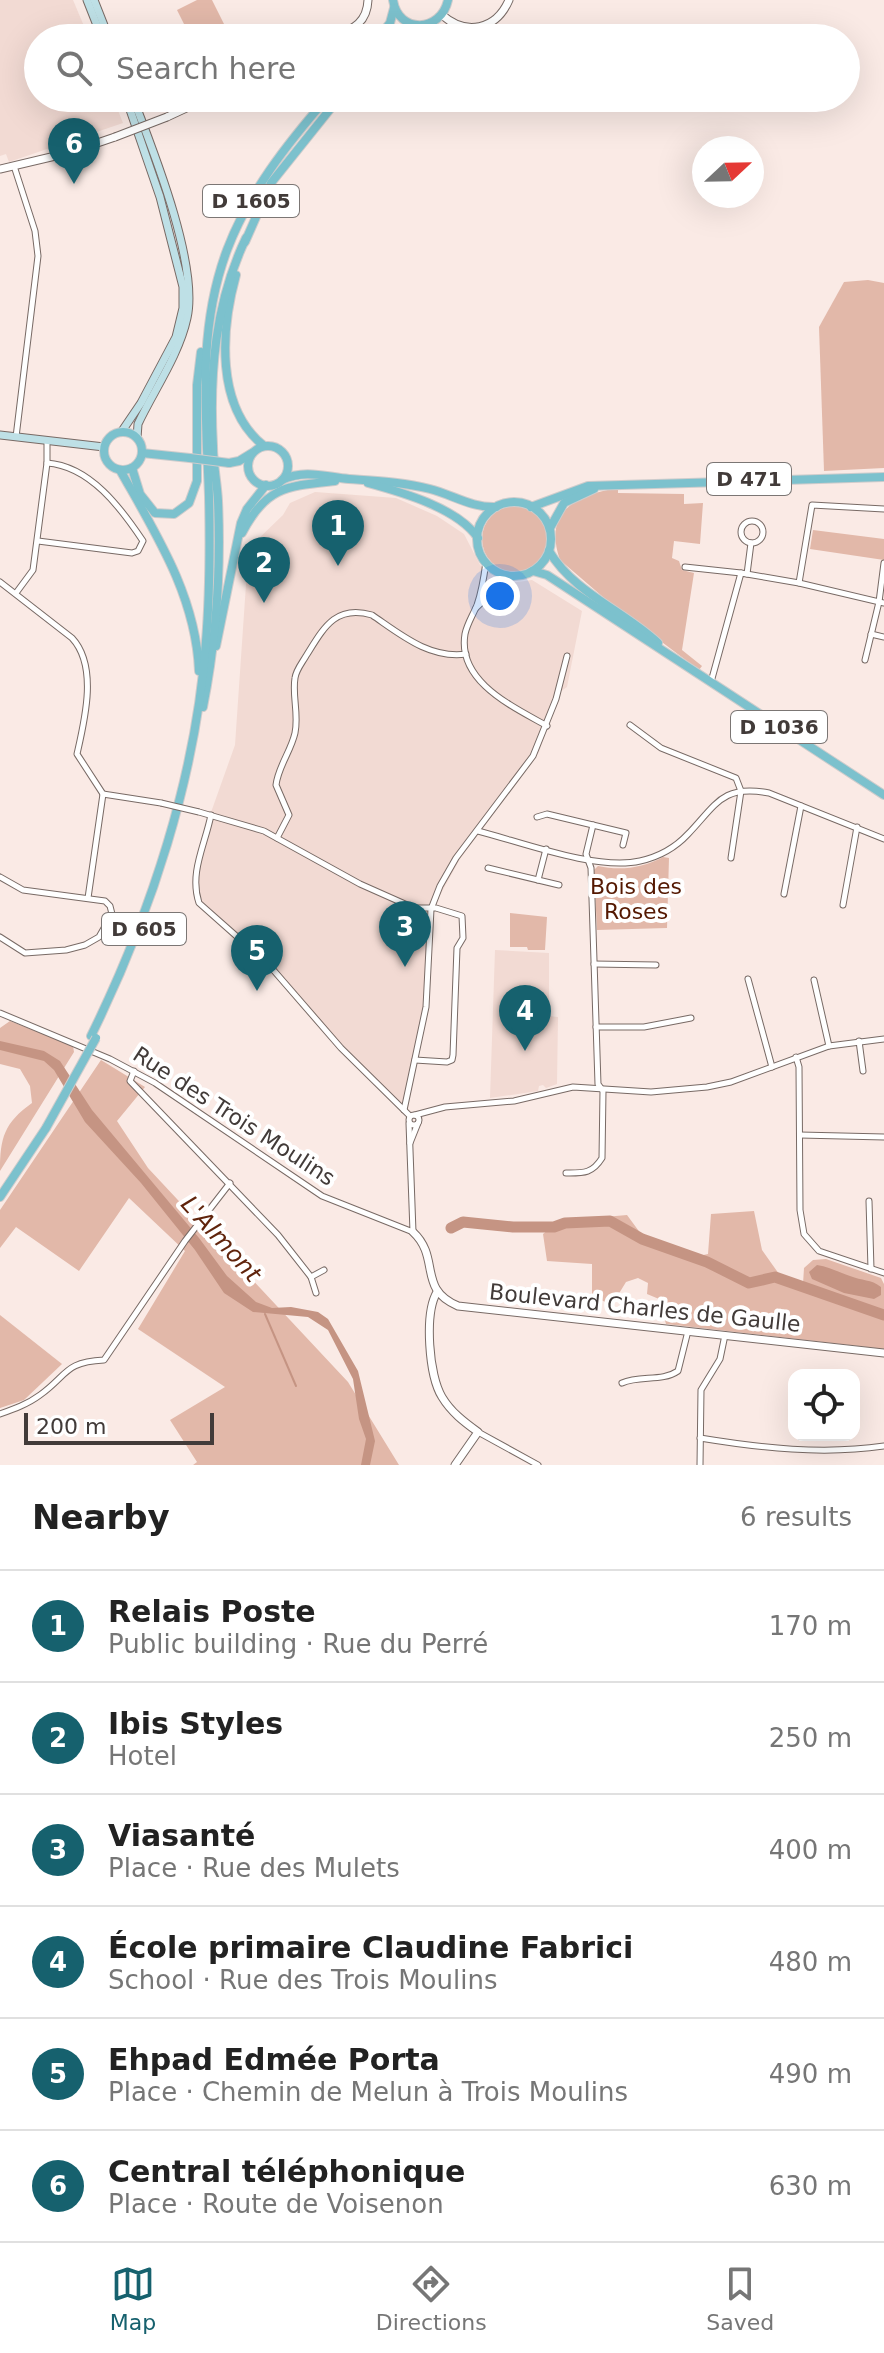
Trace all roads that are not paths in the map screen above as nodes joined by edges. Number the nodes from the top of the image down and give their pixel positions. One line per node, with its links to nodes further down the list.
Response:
1 (87, 0): 8 (main road)
2 (94, 0): 9 (main road)
3 (368, 0): 10 (street)
4 (448, 0): 7 (main road)
5 (509, 0): 15 (street)
6 (394, 4): 11 (main road); 12 (main road)
7 (442, 15): 13 (main road); 14 (street)
8 (96, 24)
9 (103, 24)
10 (360, 24)
11 (389, 24)
12 (410, 24)
13 (429, 24)
14 (453, 24)
15 (487, 24)
16 (131, 112): 25 (main road)
17 (138, 112): 28 (main road)
18 (178, 112): 21 (street, bridge)
19 (315, 112): 24 (main road, D 1605)
20 (328, 112): 23 (main road, D 1605)
21 (14, 166): 22 (street); 27 (street)
22 (0, 169)
23 (246, 238): 30 (main road); 73 (main road, D 1605)
24 (206, 337): 37 (main road); 75 (main road)
25 (122, 431): 28 (main road); 31 (main road)
26 (0, 435): 27 (main road)
27 (16, 437): 29 (main road)
28 (137, 438): 33 (main road)
29 (48, 441): 31 (main road); 35 (street)
30 (264, 446): 32 (main road); 34 (main road)
31 (104, 447): 38 (main road)
32 (253, 452): 36 (main road); 40 (main road)
33 (142, 453): 36 (main road, bridge); 37 (main road)
34 (286, 457): 39 (main road); 43 (main road)
35 (47, 463): 52 (street); 52 (street)
36 (229, 463): 40 (main road)
37 (132, 468): 38 (main road)
38 (120, 470): 75 (main road)
39 (312, 473): 42 (main road); 43 (main road)
40 (251, 476): 46 (main road)
41 (884, 477): 45 (main road, D 471)
42 (344, 479): 44 (main road); 53 (main road)
43 (282, 480): 46 (main road)
44 (356, 480): 47 (main road); 51 (main road)
45 (614, 484): 48 (main road, D 471); 50 (main road, D 471)
46 (266, 485): 53 (main road)
47 (497, 507): 48 (main road); 51 (main road)
48 (531, 507): 50 (main road)
49 (884, 509): 63 (street)
50 (550, 529): 55 (main road)
51 (478, 538): 56 (main road)
52 (38, 541): 64 (street)
53 (237, 542): 73 (main road)
54 (751, 543): 54 (street); 60 (street)
55 (549, 551): 59 (main road); 71 (main road, D 1036)
56 (486, 562): 61 (main road); 66 (street)
57 (884, 563): 65 (street)
58 (685, 567): 60 (street)
59 (533, 571): 61 (main road); 71 (main road, D 1036)
60 (744, 574): 63 (street); 74 (street)
61 (509, 576): 66 (street)
62 (0, 582): 64 (street)
63 (799, 583): 65 (street)
64 (16, 593): 79 (street)
65 (881, 603): 67 (street)
66 (476, 608): 69 (street)
67 (871, 634): 68 (street); 72 (street)
68 (884, 637)
69 (466, 654): 77 (street); 87 (street)
70 (567, 656): 77 (street)
71 (675, 658): 74 (main road, D 1036)
72 (865, 660)
73 (209, 673): 109 (main road, D 605)
74 (711, 682): 80 (main road, D 1036)
75 (198, 708): 109 (main road, D 605)
76 (630, 725): 78 (street)
77 (547, 726): 86 (street)
78 (741, 791): 81 (street); 91 (street); 92 (street)
79 (103, 794): 82 (street, bridge); 98 (street)
80 (884, 795)
81 (801, 806): 85 (street); 97 (street)
82 (211, 815): 87 (street); 119 (street)
83 (537, 817): 84 (street)
84 (593, 825): 89 (street); 92 (street)
85 (857, 827): 88 (street); 99 (street)
86 (478, 831): 90 (street); 100 (street)
87 (277, 838): 100 (street)
88 (884, 839)
89 (623, 845)
90 (546, 849): 92 (street); 95 (street)
91 (731, 858)
92 (589, 859): 102 (street)
93 (488, 868): 95 (street)
94 (0, 877): 98 (street)
95 (538, 880): 96 (street)
96 (559, 885)
97 (784, 894)
98 (88, 898): 101 (street)
99 (843, 905)
100 (431, 909): 114 (street); 114 (street)
101 (0, 937)
102 (594, 964): 103 (street); 108 (street)
103 (656, 965)
104 (748, 979): 115 (street)
105 (814, 980): 112 (street)
106 (0, 1013): 116 (street, Rue des Trois Moulins)
107 (691, 1018): 108 (street)
108 (596, 1027): 118 (street)
109 (94, 1037): 121 (main road, D 605, bridge)
110 (884, 1039): 111 (street)
111 (859, 1041): 112 (street); 117 (street)
112 (829, 1046): 113 (street)
113 (796, 1057): 115 (street); 122 (street)
114 (415, 1060): 119 (street)
115 (772, 1067): 118 (street)
116 (134, 1071): 125 (street); 129 (street, Rue des Trois Moulins)
117 (863, 1071)
118 (600, 1087): 120 (street); 124 (street)
119 (404, 1110): 120 (street)
120 (414, 1120): 129 (street)
121 (44, 1126): 126 (main road, D 605); 127 (main road, D 605)
122 (800, 1135): 123 (street); 130 (street)
123 (884, 1137)
124 (566, 1173)
125 (230, 1183): 133 (street); 140 (street)
126 (0, 1188)
127 (0, 1197)
128 (869, 1201): 130 (street)
129 (413, 1232): 134 (street)
130 (871, 1269): 132 (street)
131 (324, 1270): 133 (street)
132 (884, 1273)
133 (311, 1277): 135 (street)
134 (437, 1292): 136 (street, Boulevard Charles de Gaulle); 141 (street)
135 (316, 1293)
136 (688, 1331): 137 (street, Boulevard Charles de Gaulle); 139 (street)
137 (725, 1335): 138 (street, Boulevard Charles de Gaulle); 142 (street)
138 (884, 1353)
139 (622, 1383)
140 (0, 1414)
141 (478, 1432): 144 (street); 145 (street)
142 (700, 1438): 143 (street); 146 (street)
143 (884, 1446)
144 (455, 1465)
145 (538, 1465)
146 (700, 1465)

